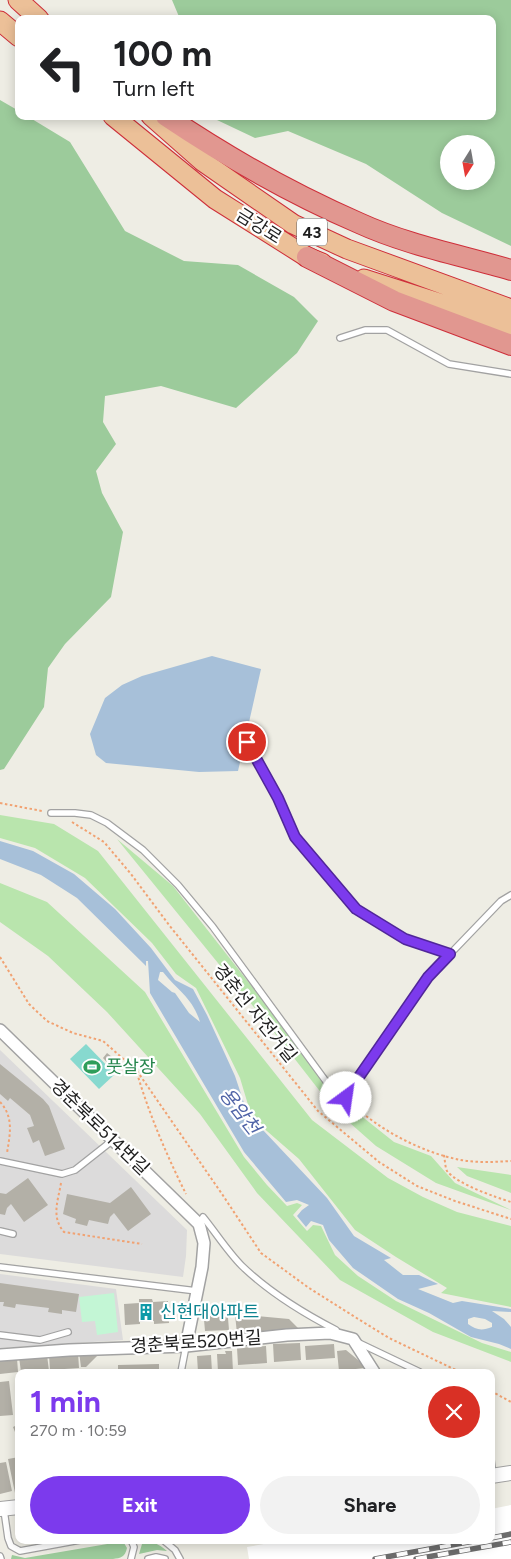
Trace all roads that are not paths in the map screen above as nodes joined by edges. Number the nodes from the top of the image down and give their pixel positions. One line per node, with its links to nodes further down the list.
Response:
1 (18, 0): 2 (highway)
2 (35, 15)
3 (0, 21): 4 (highway)
4 (15, 33)
5 (118, 120): 8 (highway, 금강로 / 43)
6 (156, 120): 10 (highway, 금강로 / 43)
7 (172, 120): 9 (highway)
8 (307, 257): 11 (highway, 금강로 / 43); 13 (highway)
9 (511, 270)
10 (506, 307)
11 (511, 326)
12 (340, 338): 14 (lane)
13 (511, 345)
14 (511, 374)
15 (247, 742): 18 (lane)
16 (51, 813): 18 (lane)
17 (511, 895): 18 (lane)
18 (450, 954)
19 (0, 1030): 20 (street, 경춘북로514번길)
20 (113, 1140): 21 (lane); 22 (street, 경춘북로514번길)
21 (2, 1162)
22 (199, 1224): 26 (street); 29 (lane, 경춘북로514번길)
23 (0, 1231): 24 (lane)
24 (13, 1234)
25 (0, 1266): 26 (lane)
26 (197, 1291): 30 (street)
27 (68, 1332): 28 (lane)
28 (0, 1335)
29 (352, 1339): 30 (street, 경춘북로520번길); 33 (street); 34 (lane, 경춘북로514번길)
30 (186, 1346): 31 (street, 경춘북로520번길); 32 (lane)
31 (0, 1355)
32 (182, 1369)
33 (372, 1369)
34 (414, 1369)
35 (511, 1462): 36 (street)
36 (499, 1475)
37 (15, 1507): 38 (street)
38 (2, 1509): 39 (lane)
39 (58, 1544)
40 (133, 1544): 42 (lane)
41 (168, 1544): 45 (lane)
42 (131, 1559)
43 (148, 1559): 44 (lane)
44 (165, 1559)
45 (180, 1559)

